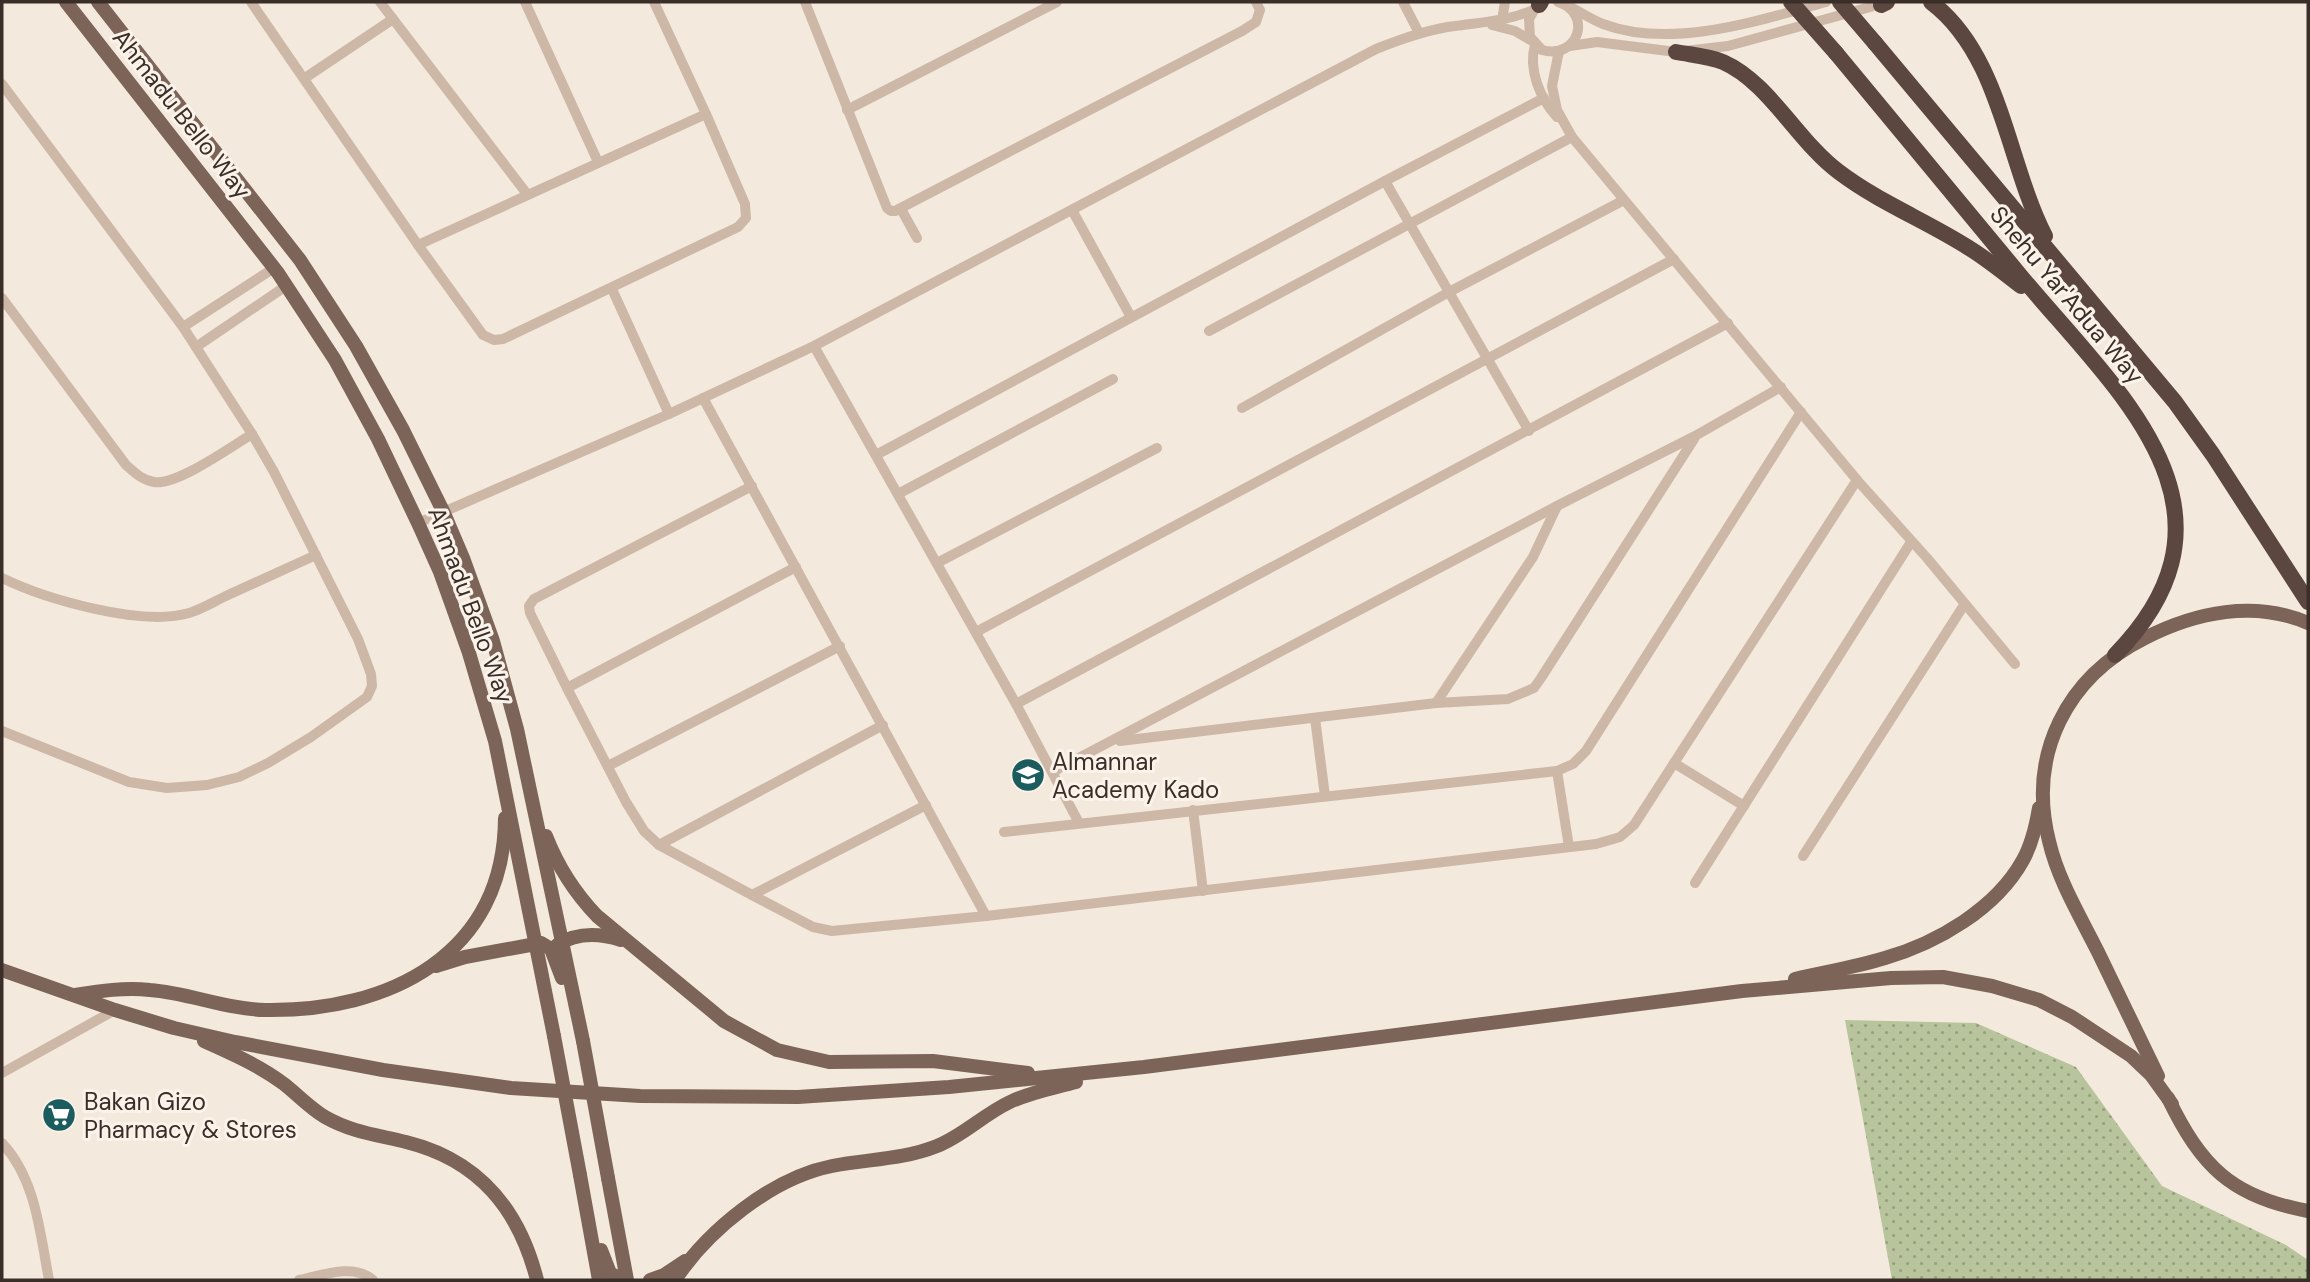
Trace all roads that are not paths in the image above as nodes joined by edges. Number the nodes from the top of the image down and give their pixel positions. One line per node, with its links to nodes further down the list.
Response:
1 (66, 2): 46 (main road, Ahmadu Bello Way)
2 (98, 2): 74 (main road, Ahmadu Bello Way)
3 (251, 2): 28 (street)
4 (380, 2): 21 (street)
5 (525, 2): 35 (street)
6 (653, 2): 32 (street)
7 (805, 2): 31 (street)
8 (1057, 2): 31 (street)
9 (1256, 2): 39 (street)
10 (1403, 2): 24 (street)
11 (1505, 2): 22 (street)
12 (1558, 2): 19 (street)
13 (1791, 2): 51 (highway, Shehu Yar'Adua Way, bridge)
14 (1826, 2): 19 (street)
15 (1840, 2): 44 (highway, Shehu Yar'Adua Way, bridge)
16 (1931, 2): 20 (highway)
17 (1886, 3): 27 (street)
18 (1540, 4): 22 (street); 25 (street)
19 (1570, 7): 26 (street)
20 (1946, 9): 44 (highway)
21 (393, 19): 28 (street); 37 (street)
22 (1503, 20): 23 (street)
23 (1486, 24): 24 (street); 25 (street)
24 (1419, 33): 40 (street)
25 (1534, 43): 26 (street); 30 (street)
26 (1565, 49): 27 (street); 33 (street)
27 (1676, 52): 51 (highway)
28 (305, 78): 43 (street)
29 (2, 84): 54 (street)
30 (1544, 98): 33 (street); 36 (street)
31 (848, 110): 39 (street)
32 (706, 114): 35 (street); 48 (street)
33 (1564, 124): 34 (street)
34 (1572, 137): 38 (street); 41 (street)
35 (598, 162): 37 (street)
36 (1385, 180): 41 (street); 52 (street)
37 (527, 194): 43 (street)
38 (1624, 200): 45 (street); 49 (street)
39 (901, 209): 42 (street)
40 (1072, 210): 52 (street); 56 (street)
41 (1410, 222): 49 (street); 55 (street)
42 (917, 238)
43 (418, 245): 48 (street)
44 (2057, 259): 81 (highway, Shehu Yar'Adua Way)
45 (1674, 260): 53 (street); 58 (street)
46 (274, 268): 47 (main road, Ahmadu Bello Way); 54 (street)
47 (286, 286): 57 (street); 75 (main road, Ahmadu Bello Way)
48 (612, 289): 64 (street)
49 (1449, 292): 58 (street); 62 (street)
50 (2, 298): 66 (street)
51 (2047, 308): 86 (highway, Shehu Yar'Adua Way)
52 (1131, 317): 69 (street)
53 (1728, 323): 60 (street); 65 (street)
54 (183, 327): 57 (street)
55 (1209, 331)
56 (814, 346): 61 (street); 69 (street)
57 (196, 347): 66 (street)
58 (1489, 359): 65 (street); 84 (street)
59 (1113, 379): 72 (street)
60 (1781, 387): 63 (street); 67 (street)
61 (703, 398): 64 (street); 71 (street)
62 (1242, 408)
63 (1801, 412): 70 (street); 98 (street)
64 (669, 414): 74 (street)
65 (1529, 431): 89 (street)
66 (252, 434): 77 (street)
67 (1695, 436): 73 (street); 90 (street)
68 (1157, 448): 78 (street)
69 (876, 455): 72 (street)
70 (1857, 480): 76 (street); 95 (street)
71 (752, 486): 79 (street); 88 (street)
72 (898, 494): 78 (street)
73 (1557, 506): 90 (street); 94 (street)
74 (443, 511): 75 (street); 100 (main road, Ahmadu Bello Way)
75 (418, 523): 99 (main road, Ahmadu Bello Way)
76 (1911, 542): 82 (street); 104 (street)
77 (316, 555): 80 (street); 93 (street)
78 (937, 563): 84 (street)
79 (796, 567): 85 (street); 88 (street)
80 (2, 578)
81 (2308, 602)
82 (1965, 605): 87 (street); 110 (street)
83 (2308, 623): 86 (main road)
84 (976, 632): 89 (street)
85 (840, 646): 92 (street); 96 (street)
86 (2115, 655): 101 (main road)
87 (2015, 664)
88 (566, 688): 96 (street)
89 (1016, 704): 97 (street)
90 (1436, 704): 91 (street)
91 (1315, 718): 94 (street); 102 (street)
92 (883, 725): 103 (street); 108 (street)
93 (2, 731)
94 (1113, 742): 97 (street)
95 (1674, 762): 104 (street); 109 (street)
96 (608, 766): 108 (street)
97 (1054, 771): 106 (street)
98 (1557, 771): 102 (street); 109 (street)
99 (504, 782): 115 (main road, Ahmadu Bello Way); 118 (main road)
100 (529, 786): 116 (main road); 117 (main road, Ahmadu Bello Way)
101 (2043, 790): 121 (main road); 128 (main road)
102 (1325, 796): 105 (street)
103 (926, 805): 113 (street); 114 (street)
104 (1744, 806): 111 (street)
105 (1193, 810): 106 (street); 112 (street)
106 (1079, 823): 107 (street)
107 (1004, 832)
108 (659, 845): 113 (street)
109 (1569, 847): 112 (street)
110 (1803, 856)
111 (1695, 883)
112 (1203, 891): 114 (street)
113 (752, 895): 114 (street)
114 (986, 916)
115 (537, 942): 117 (main road); 118 (main road); 120 (main road, Ahmadu Bello Way)
116 (629, 942): 117 (main road); 127 (main road)
117 (557, 945): 120 (main road); 140 (main road, Ahmadu Bello Way, bridge)
118 (432, 968): 122 (main road)
119 (2, 970): 122 (main road)
120 (543, 977): 130 (main road, Ahmadu Bello Way, bridge)
121 (1742, 991): 125 (main road); 128 (main road)
122 (73, 996): 123 (main road)
123 (115, 1010): 124 (main road); 126 (street)
124 (174, 1028): 127 (main road); 138 (main road)
125 (1144, 1067): 127 (main road); 134 (main road)
126 (2, 1073)
127 (1058, 1077)
128 (2172, 1104): 131 (main road)
129 (2, 1143): 135 (street)
130 (583, 1191): 139 (main road, Ahmadu Bello Way); 140 (main road)
131 (2289, 1208): 132 (main road); 133 (street)
132 (2308, 1211)
133 (2308, 1220)
134 (696, 1253): 141 (main road); 142 (main road)
135 (49, 1280)
136 (299, 1280): 137 (street)
137 (373, 1280)
138 (537, 1280)
139 (599, 1280)
140 (624, 1280)
141 (650, 1280)
142 (675, 1280)

